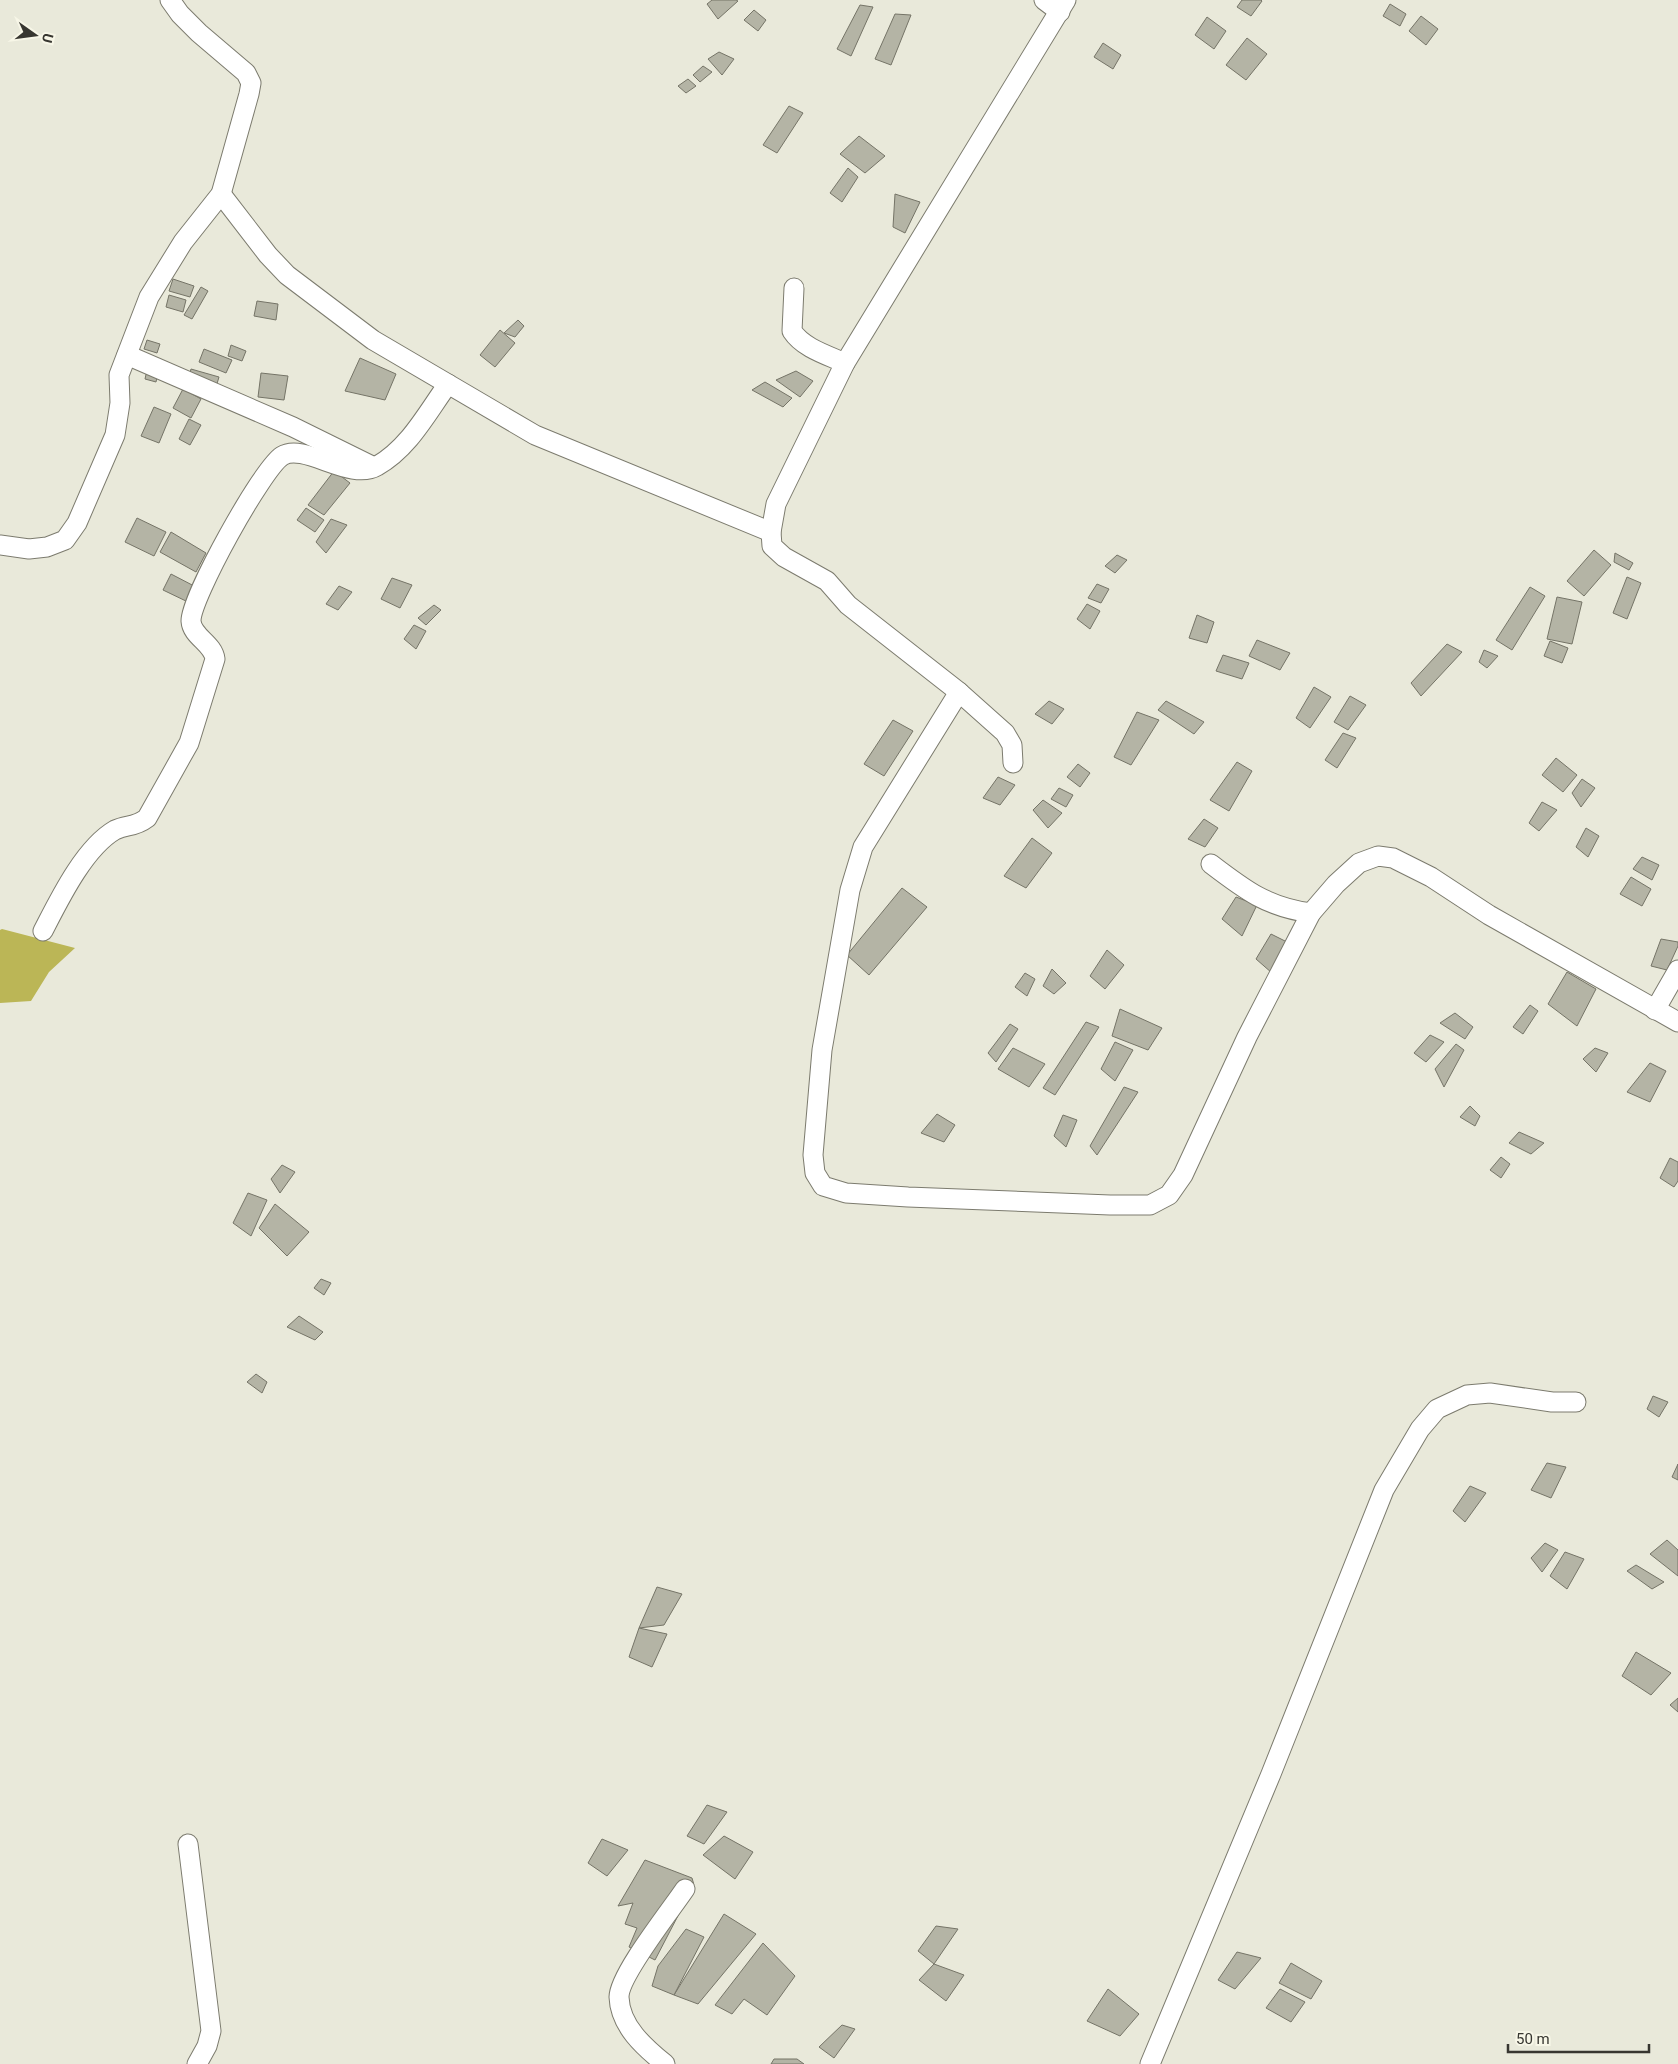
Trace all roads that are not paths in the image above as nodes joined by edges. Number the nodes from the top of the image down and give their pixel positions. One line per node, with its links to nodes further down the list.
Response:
1 (170, 0): 4 (street)
2 (1044, 0): 3 (street)
3 (1063, 6): 7 (street)
4 (222, 194): 6 (street); 8 (street)
5 (794, 288): 7 (street)
6 (127, 355): 9 (street); 11 (street)
7 (845, 363): 10 (street)
8 (448, 384): 9 (street); 10 (street)
9 (375, 468): 16 (street)
10 (771, 532): 12 (street)
11 (0, 545)
12 (959, 692): 13 (street); 15 (street)
13 (1013, 763)
14 (1211, 864): 15 (street)
15 (1312, 913): 18 (street)
16 (43, 930)
17 (1678, 970): 18 (street)
18 (1655, 1010): 19 (street)
19 (1678, 1022)
20 (1576, 1402): 25 (street)
21 (188, 1844): 23 (street)
22 (686, 1889): 24 (street)
23 (197, 2064)
24 (666, 2064)
25 (1150, 2064)

